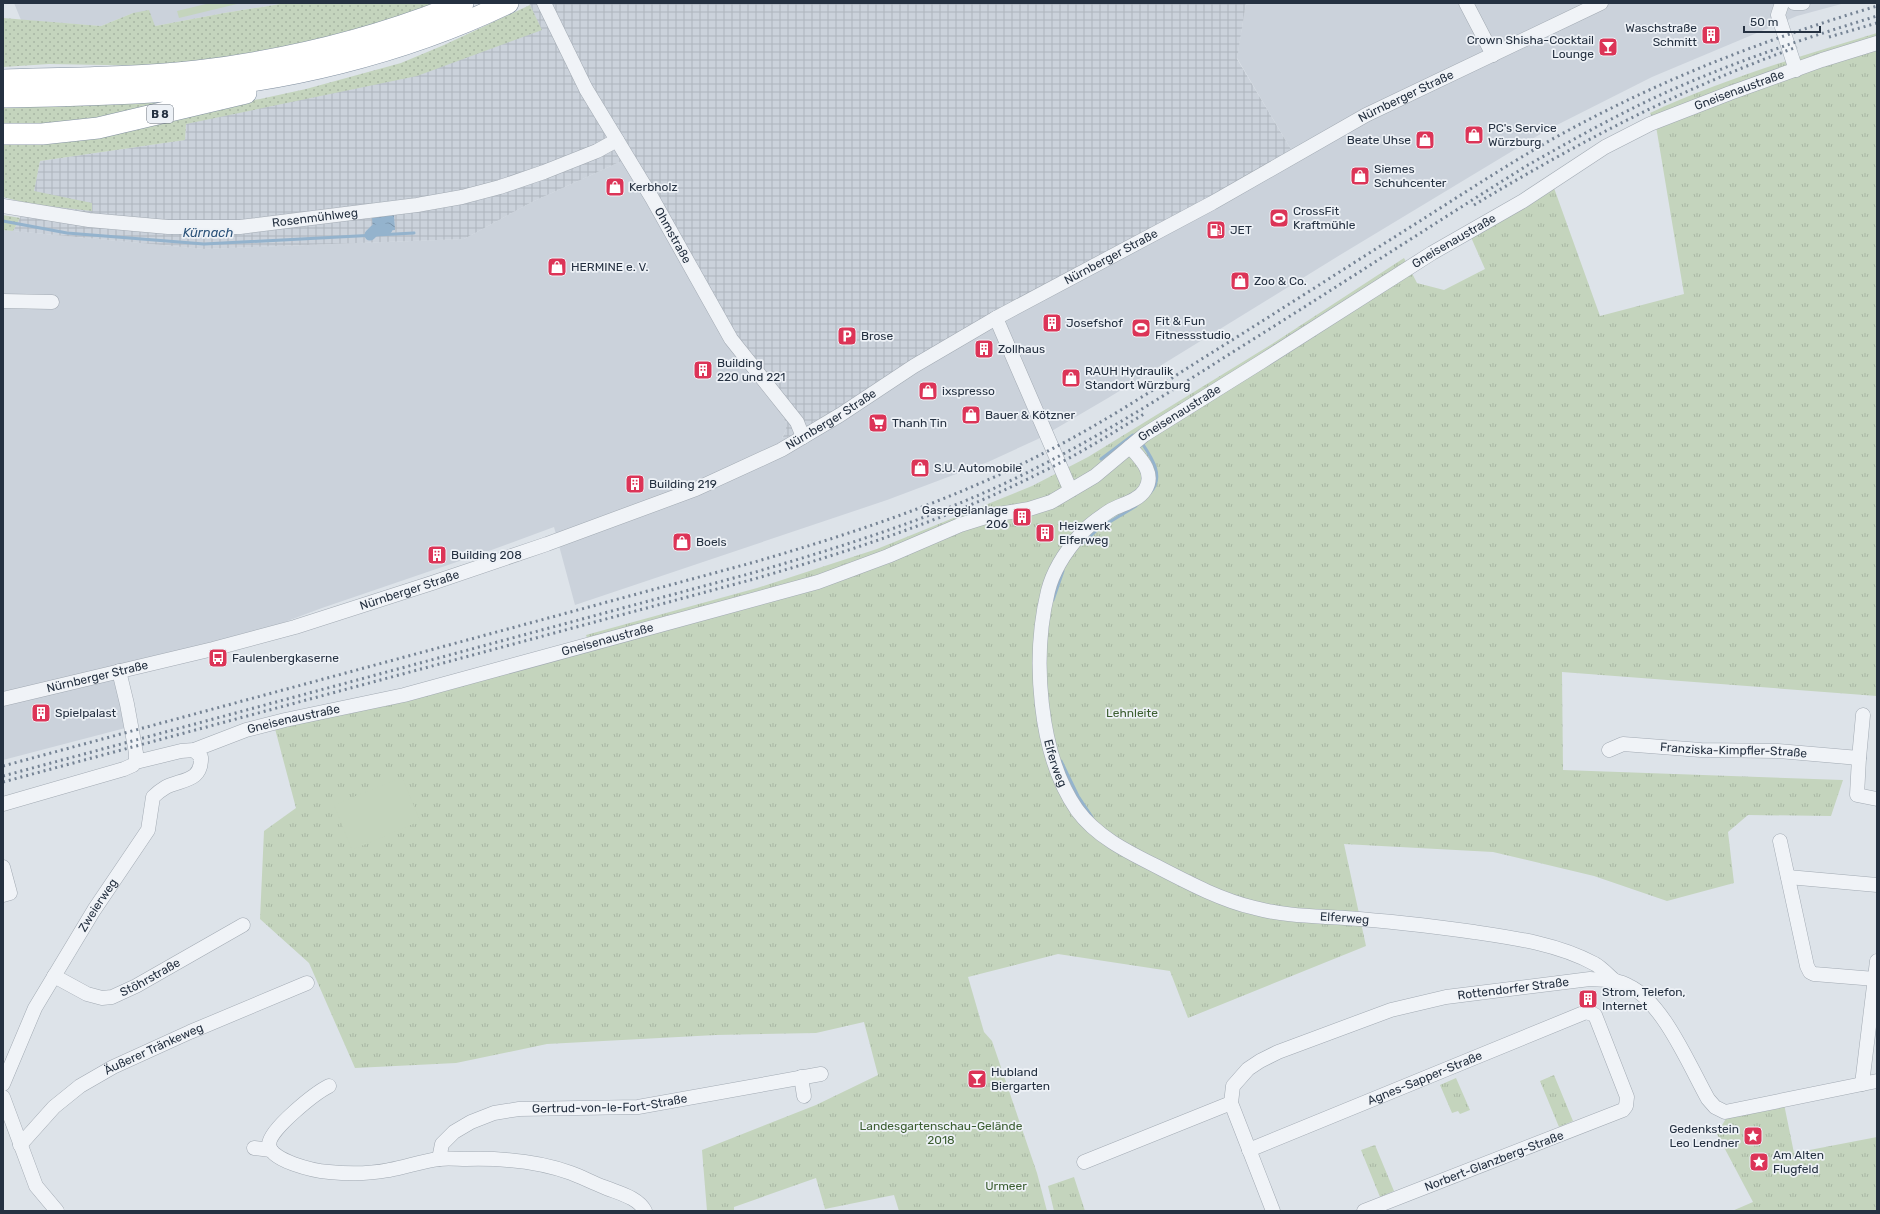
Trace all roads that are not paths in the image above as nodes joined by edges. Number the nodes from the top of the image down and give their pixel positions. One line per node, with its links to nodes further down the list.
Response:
1 (463, 3): 13 (highway)
2 (544, 3): 16 (street, Ohmstraße)
3 (1466, 3): 10 (street)
4 (1601, 3): 10 (street, Nürnberger Straße)
5 (1782, 3): 12 (street)
6 (1794, 3): 7 (street)
7 (1803, 3)
8 (502, 6): 11 (highway, B 8)
9 (1877, 43): 12 (street, Gneisenaustraße)
10 (1493, 55): 20 (street, Nürnberger Straße)
11 (313, 69): 14 (highway, B 8); 15 (highway, B 8)
12 (1796, 70): 22 (street, Gneisenaustraße)
13 (3, 80)
14 (3, 97)
15 (3, 134)
16 (617, 140): 17 (street, Rosenmühlweg); 21 (street, Ohmstraße)
17 (3, 206)
18 (3, 301): 19 (street)
19 (52, 302)
20 (996, 318): 21 (street, Nürnberger Straße); 23 (street)
21 (804, 437): 24 (street, Nürnberger Straße)
22 (1130, 447): 23 (street); 42 (street, Elferweg)
23 (1070, 489): 27 (street, Gneisenaustraße)
24 (119, 671): 25 (street, Nürnberger Straße); 30 (street)
25 (3, 698)
26 (1863, 715): 29 (street)
27 (194, 750): 30 (street, Gneisenaustraße); 40 (street, Zweierweg)
28 (1609, 750): 29 (street, Franziska-Kimpfler-Straße)
29 (1859, 758): 31 (street)
30 (136, 762): 32 (street, Gneisenaustraße)
31 (1877, 798)
32 (3, 804)
33 (1780, 840): 35 (street)
34 (3, 867): 37 (street)
35 (1788, 877): 36 (street); 41 (street)
36 (1877, 885)
37 (3, 895)
38 (243, 925): 40 (street, Stöhrstraße)
39 (1877, 962): 41 (street)
40 (54, 976): 47 (street, Zweierweg)
41 (1875, 979): 48 (street)
42 (1614, 980): 48 (street, Rottendorfer Straße); 52 (street, Rottendorfer Straße)
43 (307, 983): 54 (street, Äußerer Tränkeweg)
44 (821, 1074): 45 (street, Gertrud-von-le-Fort-Straße)
45 (801, 1076): 50 (street); 58 (street, Gertrud-von-le-Fort-Straße)
46 (1877, 1081): 48 (street, Rottendorfer Straße)
47 (3, 1084)
48 (1862, 1084)
49 (329, 1086): 56 (street)
50 (804, 1096)
51 (3, 1097): 54 (street)
52 (1231, 1104): 57 (street); 59 (street)
53 (1623, 1110): 57 (street, Agnes-Sapper-Straße); 63 (street, Norbert-Glanzberg-Straße)
54 (20, 1145): 60 (street)
55 (254, 1148): 56 (street)
56 (271, 1150): 58 (street)
57 (1249, 1150): 62 (street)
58 (439, 1159): 61 (street)
59 (1084, 1162)
60 (57, 1211)
61 (645, 1211)
62 (1273, 1211)
63 (1364, 1211)

